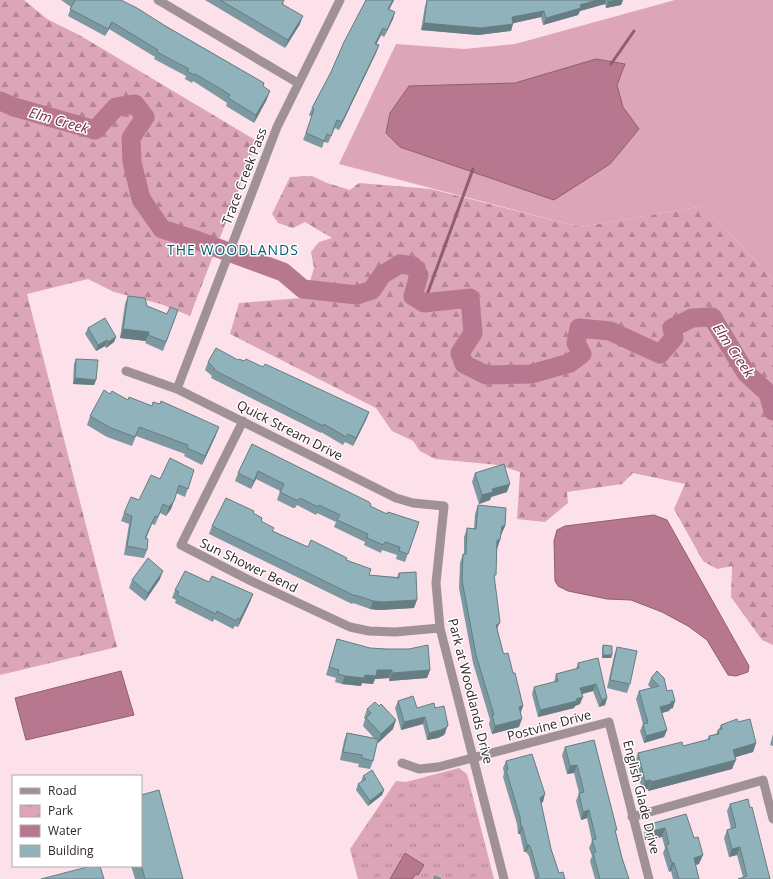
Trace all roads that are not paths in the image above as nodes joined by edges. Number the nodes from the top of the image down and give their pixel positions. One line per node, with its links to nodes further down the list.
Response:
1 (158, 0): 3 (street)
2 (340, 0): 3 (street, Trace Creek Pass)
3 (298, 83): 5 (street, Trace Creek Pass)
4 (126, 371): 5 (street, Quick Stream Drive)
5 (176, 389): 6 (street, Quick Stream Drive)
6 (243, 421): 7 (street, Quick Stream Drive); 8 (street, Sun Shower Bend)
7 (444, 506): 8 (street, Park at Woodlands Drive)
8 (440, 628): 10 (street, Park at Woodlands Drive)
9 (609, 722): 10 (street, Postvine Drive); 12 (street, English Glade Drive)
10 (474, 758): 11 (street, Postvine Drive); 14 (street, Park at Woodlands Drive)
11 (402, 763)
12 (632, 817): 13 (street); 15 (street, English Glade Drive)
13 (773, 819)
14 (504, 879)
15 (649, 879)

